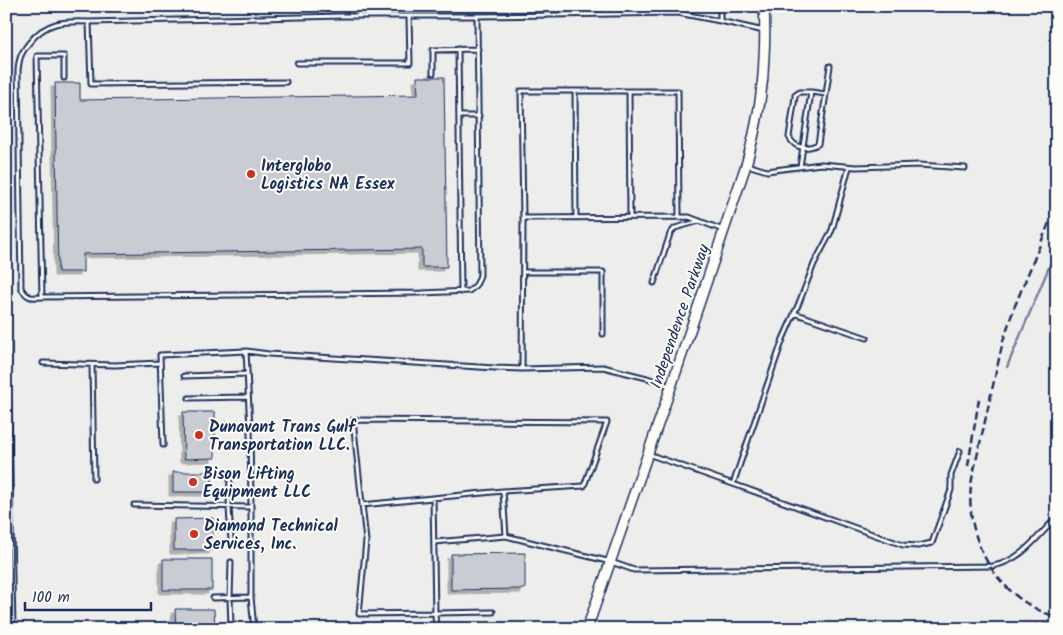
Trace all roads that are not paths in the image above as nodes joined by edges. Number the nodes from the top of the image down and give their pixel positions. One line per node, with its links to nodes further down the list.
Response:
1 (358, 6): 4 (lane)
2 (720, 6): 7 (lane)
3 (764, 6): 9 (main road, Independence Parkway)
4 (358, 16): 5 (lane); 8 (lane)
5 (409, 16): 6 (lane); 12 (lane)
6 (477, 16): 7 (lane); 11 (lane)
7 (720, 21): 9 (lane)
8 (89, 22): 16 (lane); 38 (lane)
9 (765, 31): 24 (main road, Independence Parkway)
10 (458, 49): 11 (lane); 14 (lane); 21 (lane)
11 (478, 49): 22 (lane)
12 (297, 63)
13 (830, 66): 20 (lane)
14 (433, 72)
15 (64, 78): 38 (lane)
16 (286, 82)
17 (575, 91): 18 (lane); 30 (lane); 31 (lane)
18 (629, 91): 28 (lane); 29 (lane)
19 (811, 92): 20 (lane); 23 (lane); 23 (lane)
20 (826, 94): 23 (lane)
21 (459, 116): 22 (lane); 37 (lane)
22 (479, 116): 37 (lane)
23 (802, 148): 26 (lane)
24 (746, 165): 26 (lane); 33 (main road, Independence Parkway)
25 (849, 166): 26 (lane); 27 (lane); 39 (lane)
26 (800, 167)
27 (965, 168)
28 (630, 217): 29 (lane); 31 (lane)
29 (680, 217): 32 (lane)
30 (523, 218): 31 (lane); 35 (lane)
31 (576, 218)
32 (700, 221): 33 (lane); 36 (lane)
33 (724, 230): 49 (main road, Independence Parkway)
34 (6, 272): 78 (lane)
35 (523, 272): 40 (lane); 46 (lane)
36 (654, 283)
37 (461, 292): 38 (lane)
38 (42, 297)
39 (794, 314): 41 (lane); 59 (lane)
40 (603, 334)
41 (867, 338)
42 (246, 351): 44 (lane); 46 (lane); 47 (lane)
43 (43, 363): 45 (lane)
44 (160, 364): 45 (lane); 54 (lane)
45 (92, 365): 58 (lane)
46 (522, 369): 49 (lane)
47 (247, 374): 48 (lane); 50 (lane)
48 (184, 376)
49 (671, 387): 56 (main road, Independence Parkway)
50 (248, 397): 51 (lane); 53 (lane)
51 (189, 398)
52 (224, 424): 53 (lane)
53 (250, 428): 65 (lane)
54 (162, 445)
55 (960, 451): 59 (lane)
56 (648, 454): 59 (lane); 71 (main road, Independence Parkway)
57 (230, 478): 64 (lane)
58 (94, 479)
59 (733, 484)
60 (503, 491): 61 (lane); 63 (lane); 67 (lane)
61 (432, 498): 63 (lane); 69 (lane)
62 (134, 505): 64 (lane)
63 (362, 505): 76 (lane)
64 (229, 507): 65 (lane); 68 (lane)
65 (251, 507): 72 (lane)
66 (1057, 518): 71 (lane)
67 (506, 536): 69 (lane); 71 (lane)
68 (231, 540)
69 (434, 542): 76 (lane)
70 (231, 562): 74 (lane)
71 (611, 562): 81 (main road, Independence Parkway)
72 (251, 597): 74 (lane); 79 (lane)
73 (213, 598): 74 (lane)
74 (230, 598): 77 (lane)
75 (493, 612): 76 (lane)
76 (435, 614): 80 (lane)
77 (231, 626)
78 (13, 629)
79 (254, 629)
80 (436, 629)
81 (587, 629)

